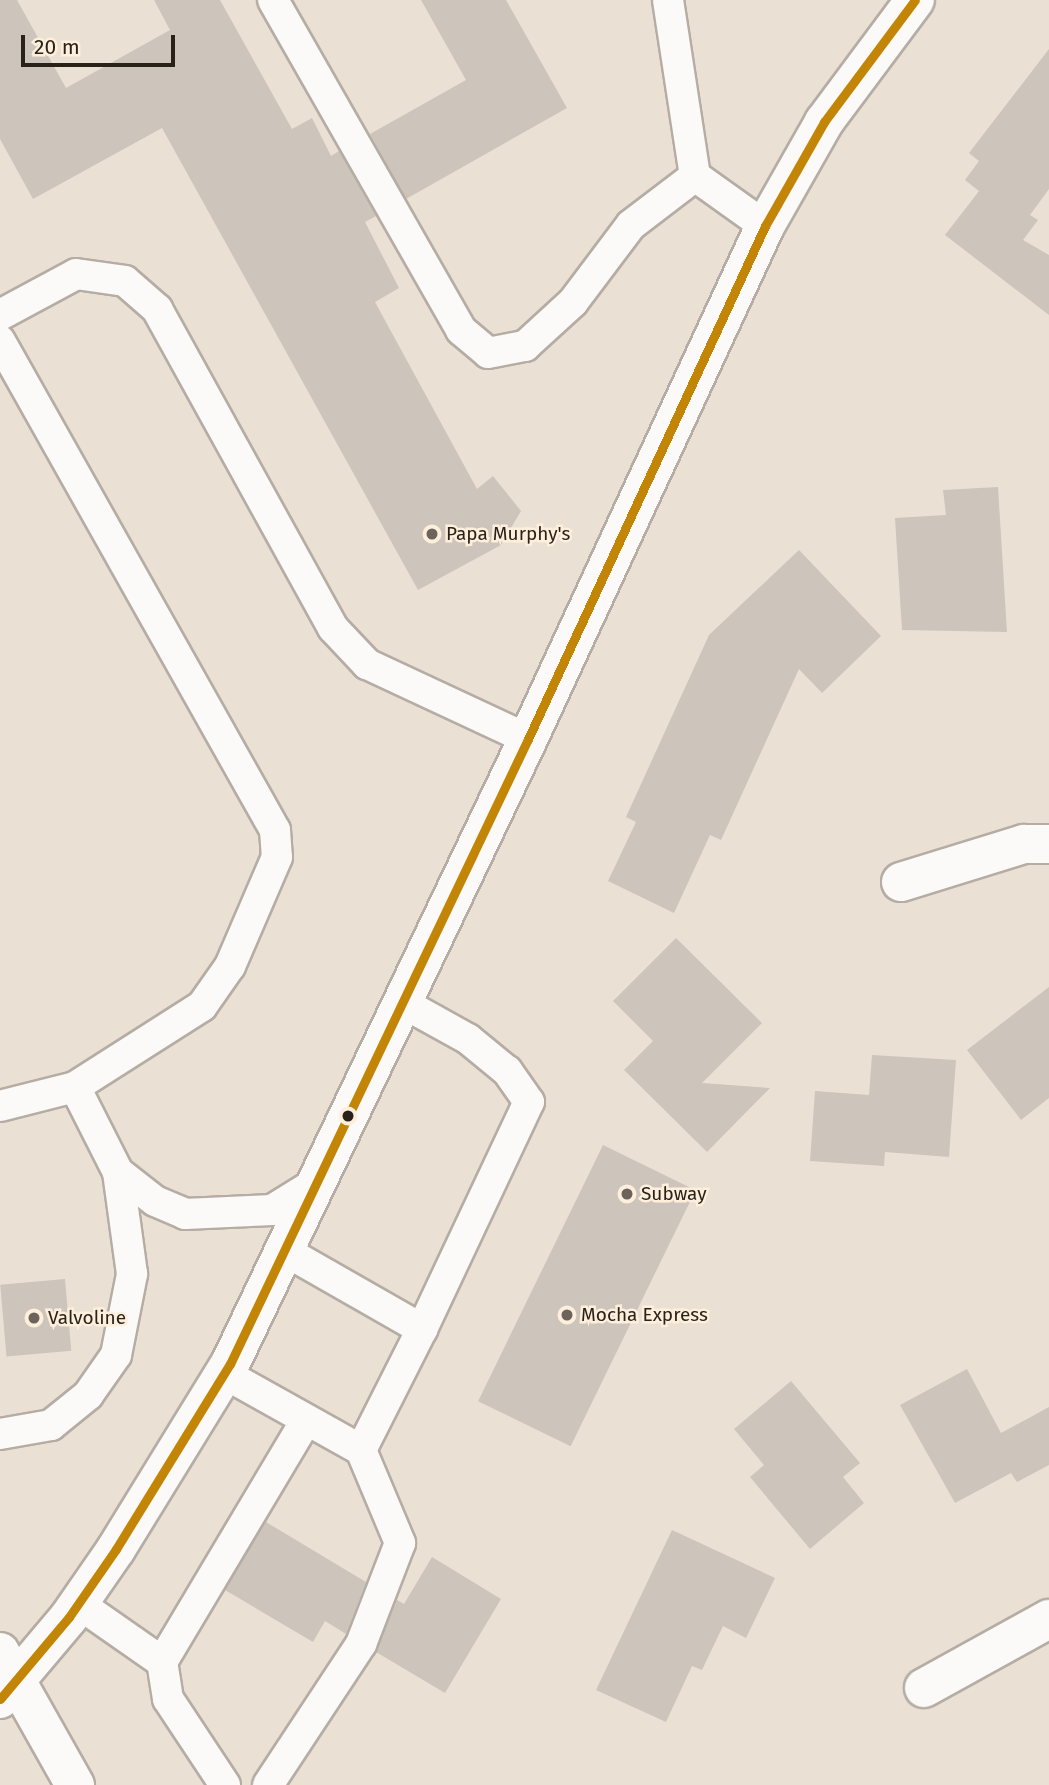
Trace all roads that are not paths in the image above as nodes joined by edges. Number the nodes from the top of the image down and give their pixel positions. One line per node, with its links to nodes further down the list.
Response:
1 (273, 0): 4 (lane)
2 (668, 0): 4 (lane)
3 (915, 0): 5 (street)
4 (695, 176): 5 (lane)
5 (765, 226): 8 (street)
6 (0, 315): 8 (lane)
7 (0, 341): 12 (lane)
8 (528, 740): 11 (street)
9 (1049, 844): 10 (street)
10 (901, 882)
11 (403, 1003): 15 (street); 17 (lane)
12 (75, 1087): 13 (lane); 14 (lane)
13 (0, 1106)
14 (118, 1172): 15 (lane); 20 (lane)
15 (319, 1181): 16 (street)
16 (285, 1251): 17 (lane); 18 (street)
17 (422, 1329): 21 (lane)
18 (225, 1374): 19 (lane); 22 (street)
19 (306, 1420): 21 (lane); 24 (lane)
20 (4, 1432)
21 (361, 1450): 29 (lane)
22 (79, 1604): 24 (lane); 25 (street)
23 (1049, 1619): 26 (street)
24 (162, 1662): 28 (lane)
25 (5, 1677): 27 (street)
26 (924, 1688)
27 (75, 1785)
28 (225, 1785)
29 (268, 1785)

